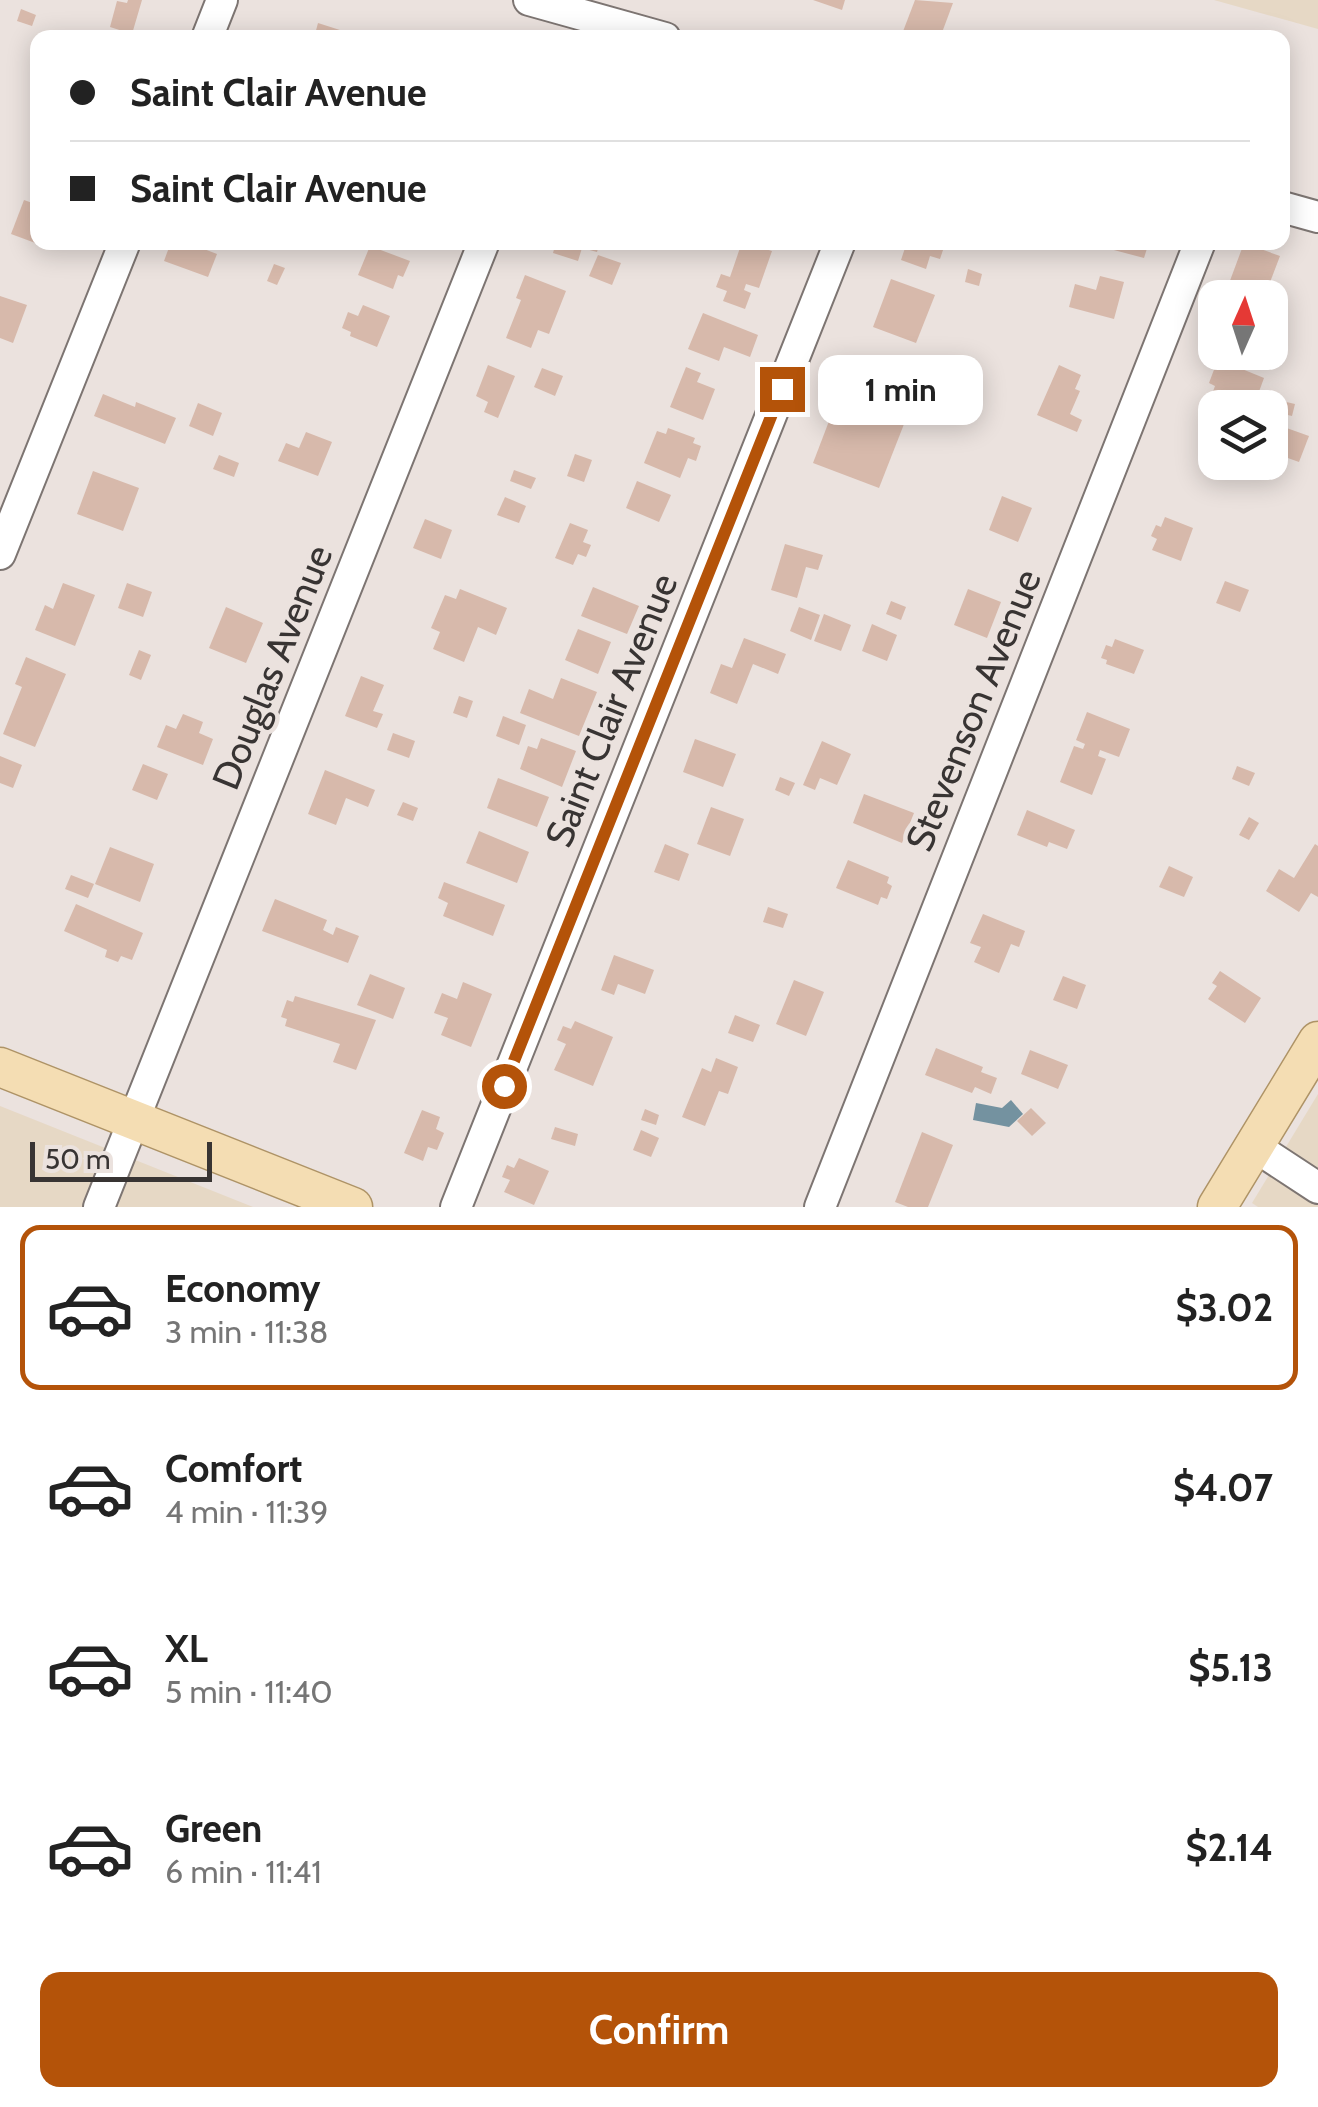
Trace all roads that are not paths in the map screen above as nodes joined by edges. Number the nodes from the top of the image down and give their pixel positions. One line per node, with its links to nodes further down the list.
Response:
1 (222, 0): 4 (street)
2 (529, 0): 3 (street)
3 (570, 25): 5 (street)
4 (210, 30)
5 (607, 30)
6 (1290, 209): 7 (street)
7 (1318, 216)
8 (122, 250): 12 (street)
9 (481, 250): 15 (street, Douglas Avenue)
10 (837, 250): 20 (street, Saint Clair Avenue)
11 (1197, 250): 21 (street, Stevenson Avenue)
12 (0, 554)
13 (1318, 1041): 16 (main road)
14 (0, 1068): 15 (main road)
15 (135, 1121): 18 (street, Douglas Avenue); 19 (main road)
16 (1254, 1146): 17 (street); 22 (main road)
17 (1318, 1188)
18 (99, 1207)
19 (352, 1207)
20 (456, 1207)
21 (820, 1207)
22 (1217, 1207)

